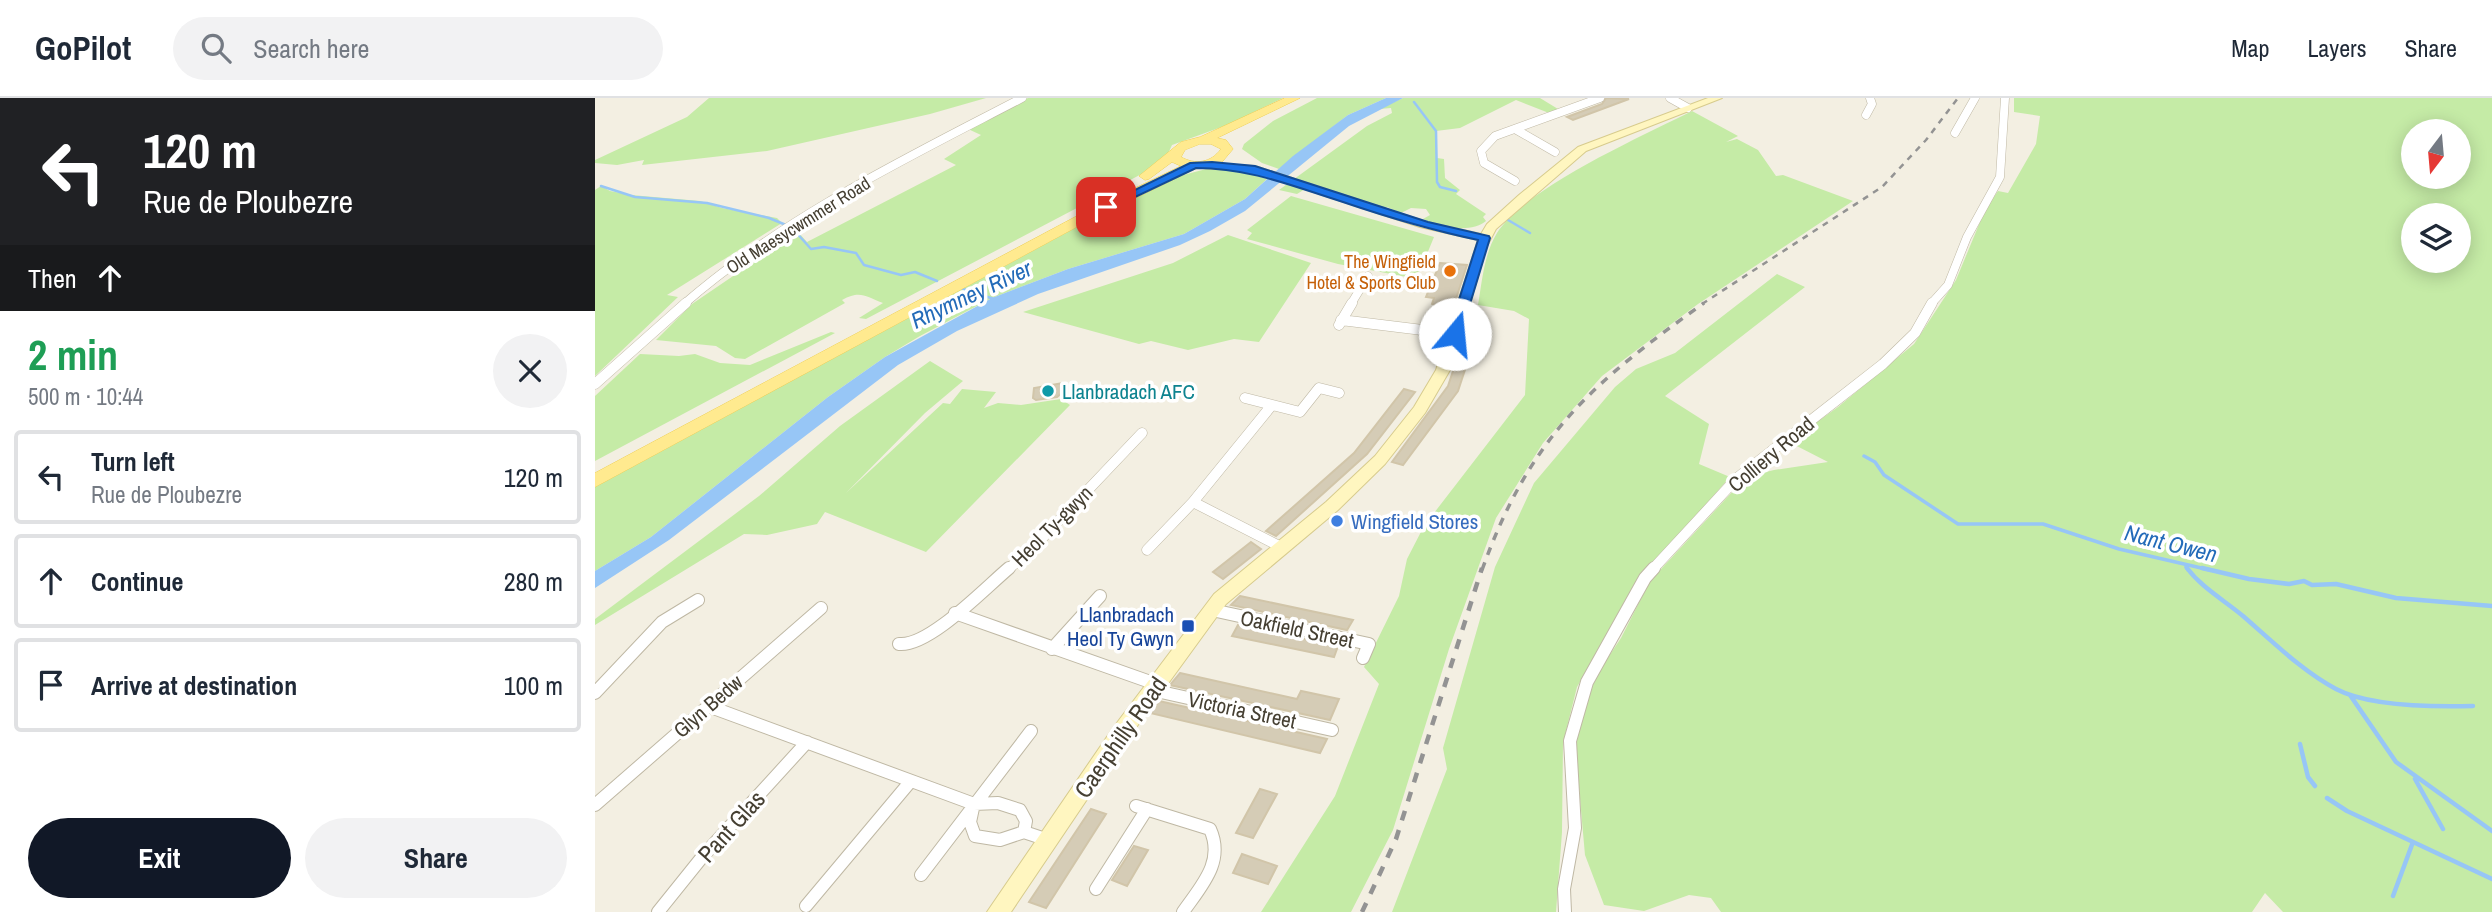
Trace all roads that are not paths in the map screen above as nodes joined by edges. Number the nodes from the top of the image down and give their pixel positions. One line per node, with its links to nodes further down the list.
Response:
1 (1022, 98): 24 (street, Old Maesycwmmer Road)
2 (1294, 98): 14 (main road)
3 (1309, 98): 15 (main road)
4 (1601, 98): 12 (street)
5 (1669, 98): 10 (street)
6 (1717, 98): 10 (street)
7 (1870, 98): 11 (street)
8 (1975, 98): 13 (street)
9 (2005, 98): 59 (street, Colliery Road)
10 (1690, 107): 21 (street)
11 (1866, 115)
12 (1515, 129): 16 (street); 20 (street)
13 (1955, 133)
14 (1203, 140): 15 (main road); 17 (main road)
15 (1227, 150): 18 (main road); 19 (street)
16 (1555, 152)
17 (1174, 155): 18 (main road); 29 (main road)
18 (1198, 165): 19 (street); 30 (main road)
19 (1251, 169): 21 (street)
20 (1515, 181)
21 (1484, 238): 23 (street, Caerphilly Road)
22 (1368, 276): 23 (street)
23 (1455, 334): 32 (street, Caerphilly Road)
24 (595, 384)
25 (1339, 393): 27 (street)
26 (1245, 398): 27 (street)
27 (1272, 405): 31 (street)
28 (1142, 433): 38 (street, Heol Ty-gwyn)
29 (595, 468)
30 (595, 481)
31 (1193, 502): 32 (street); 33 (street)
32 (1281, 547): 37 (street, Caerphilly Road)
33 (1147, 550)
34 (1100, 596): 40 (street)
35 (698, 600): 43 (street)
36 (821, 608): 44 (street, Glyn Bedw)
37 (1212, 610): 41 (street, Oakfield Street); 42 (street, Caerphilly Road)
38 (955, 613): 39 (street, Heol Ty-gwyn); 40 (street)
39 (899, 644)
40 (1052, 649): 42 (street)
41 (1363, 657)
42 (1154, 687): 45 (street, Victoria Street); 52 (street, Caerphilly Road)
43 (595, 693)
44 (708, 706): 47 (street); 50 (street, Glyn Bedw)
45 (1332, 730)
46 (1031, 731): 49 (street)
47 (807, 743): 48 (street); 56 (street, Pant Glas)
48 (910, 782): 49 (street); 55 (street)
49 (974, 804): 51 (street); 51 (street); 53 (street)
50 (595, 805)
51 (1024, 832): 52 (street)
52 (1048, 840): 57 (street, Caerphilly Road)
53 (921, 875)
54 (1096, 889): 58 (street)
55 (806, 906)
56 (658, 912)
57 (998, 912)
58 (1183, 912)
59 (1565, 912)

